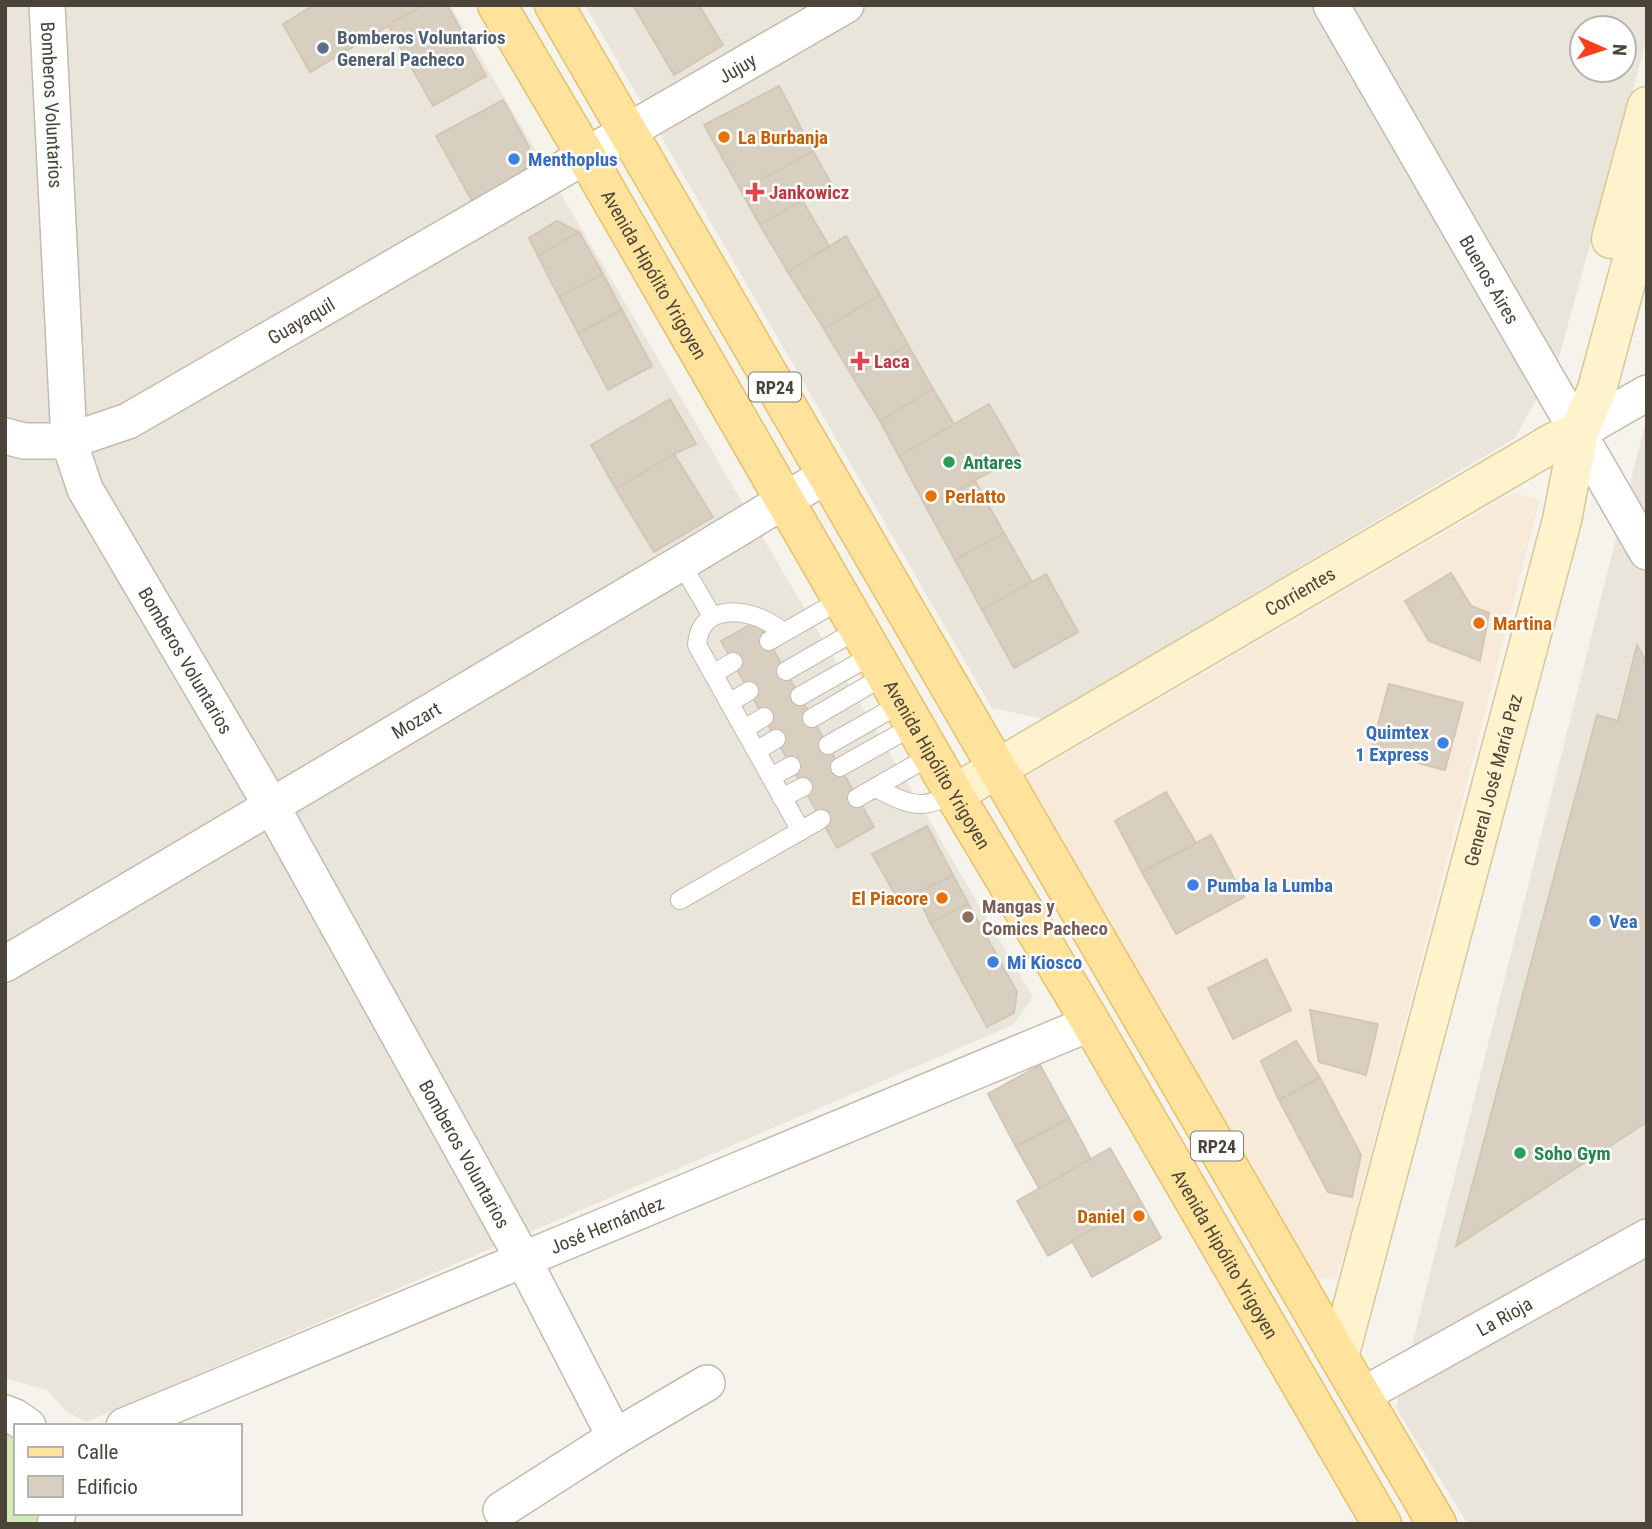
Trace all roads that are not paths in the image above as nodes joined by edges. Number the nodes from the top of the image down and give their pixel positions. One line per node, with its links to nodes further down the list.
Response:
1 (47, 5): 13 (street, Bomberos Voluntarios)
2 (497, 5): 8 (main road, Avenida Hipólito Yrigoyen / RP24)
3 (554, 5): 7 (main road, RP24)
4 (846, 5): 7 (street, Jujuy)
5 (1331, 5): 11 (street, Buenos Aires)
6 (1647, 106): 11 (street, General José María Paz)
7 (628, 133): 8 (street, Jujuy); 14 (main road, RP24)
8 (586, 156): 13 (street, Guayaquil); 15 (main road, Avenida Hipólito Yrigoyen / RP24)
9 (1647, 205): 11 (street, General José María Paz)
10 (1647, 393): 11 (street, Corrientes)
11 (1566, 428): 16 (street, Buenos Aires); 34 (street, Corrientes); 49 (street, General José María Paz)
12 (5, 436): 13 (street, Guayaquil)
13 (69, 441): 41 (street, Bomberos Voluntarios)
14 (827, 475): 15 (street, Mozart); 34 (main road, RP24)
15 (785, 501): 17 (street, Mozart); 22 (main road, Avenida Hipólito Yrigoyen / RP24)
16 (1647, 552)
17 (681, 563): 18 (lane); 41 (street, Mozart)
18 (712, 616): 21 (lane); 22 (lane)
19 (733, 662): 21 (lane)
20 (786, 671): 22 (lane)
21 (713, 674): 25 (lane)
22 (887, 677): 24 (lane); 27 (lane); 30 (lane); 33 (lane); 37 (lane); 38 (main road, Avenida Hipólito Yrigoyen / RP24)
23 (749, 691): 25 (lane)
24 (800, 696)
25 (729, 703): 28 (lane)
26 (764, 717): 28 (lane)
27 (812, 718)
28 (744, 729): 31 (lane)
29 (776, 739): 31 (lane)
30 (828, 745)
31 (756, 751): 35 (lane)
32 (791, 766): 35 (lane)
33 (840, 766)
34 (997, 768): 38 (street, Corrientes); 49 (main road, RP24)
35 (771, 777): 39 (lane)
36 (803, 787): 39 (lane)
37 (875, 788): 38 (lane); 40 (lane)
38 (954, 793): 46 (main road, Avenida Hipólito Yrigoyen / RP24)
39 (782, 798): 43 (lane)
40 (857, 798)
41 (272, 807): 45 (street, Mozart); 48 (street, Bomberos Voluntarios)
42 (821, 819): 43 (lane)
43 (801, 831): 44 (lane)
44 (680, 900)
45 (5, 964)
46 (1091, 1023): 48 (street, José Hernández); 57 (main road, Avenida Hipólito Yrigoyen / RP24)
47 (1647, 1237): 51 (street, La Rioja)
48 (523, 1259): 54 (street, José Hernández); 55 (street, Bomberos Voluntarios)
49 (1339, 1357): 51 (main road, RP24)
50 (707, 1383): 55 (street)
51 (1362, 1396): 58 (main road, RP24)
52 (5, 1413): 53 (street)
53 (25, 1424)
54 (129, 1424)
55 (615, 1437): 56 (street)
56 (501, 1510)
57 (1382, 1524)
58 (1437, 1524)

